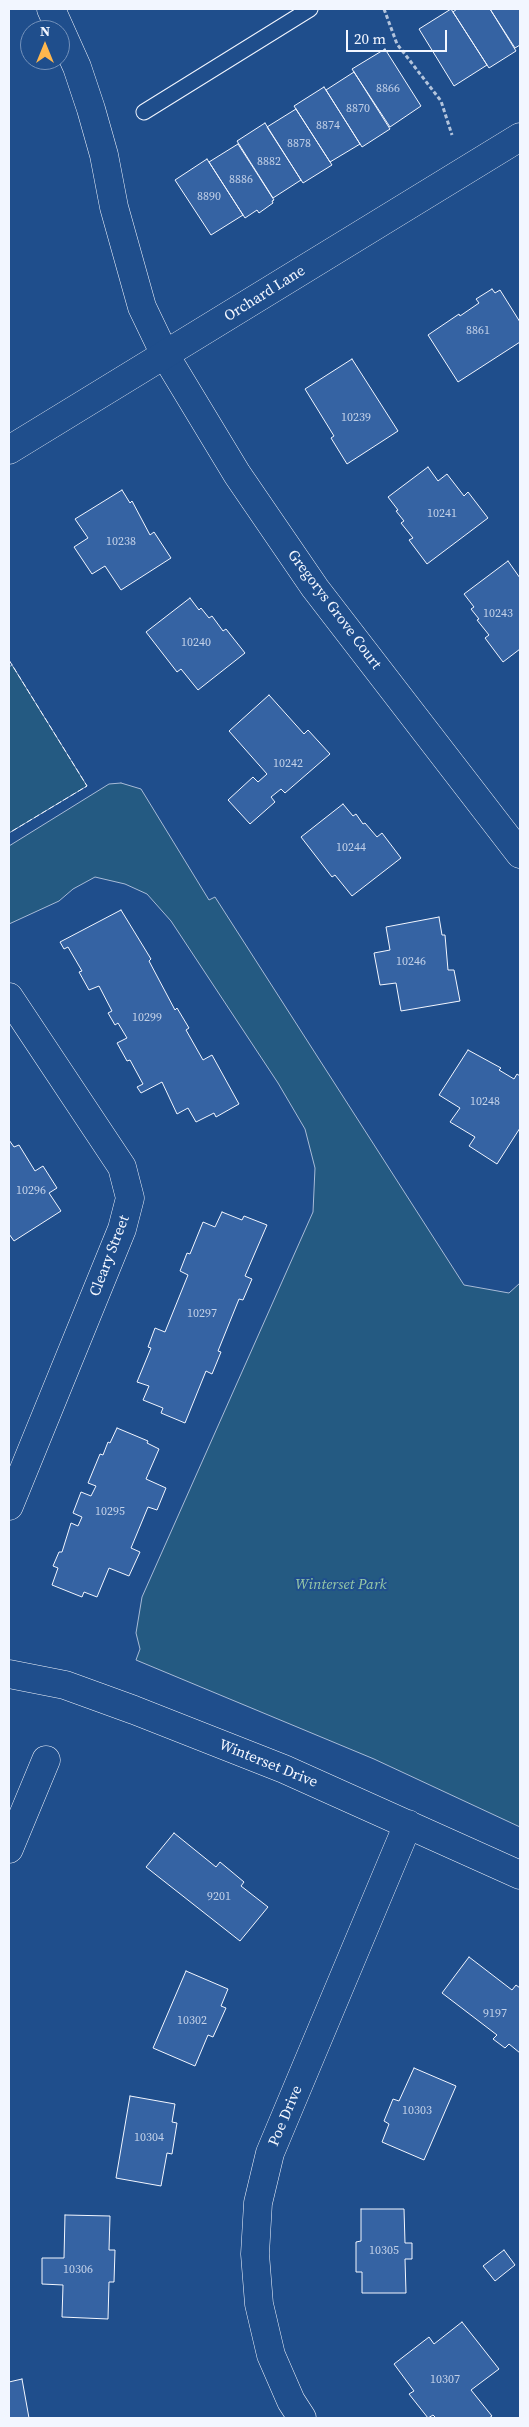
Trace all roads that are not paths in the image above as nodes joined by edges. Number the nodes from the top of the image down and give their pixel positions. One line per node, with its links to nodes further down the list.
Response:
1 (52, 9): 5 (street, Gregorys Grove Court)
2 (310, 9): 3 (lane)
3 (144, 112)
4 (520, 137): 5 (street, Orchard Lane)
5 (165, 354): 6 (street, Orchard Lane); 7 (street, Gregorys Grove Court)
6 (9, 450)
7 (520, 854)
8 (9, 997): 9 (street, Cleary Street)
9 (9, 1506)
10 (9, 1674): 12 (street, Winterset Drive)
11 (46, 1760): 13 (street)
12 (408, 1824): 14 (street, Winterset Drive); 15 (street, Poe Drive)
13 (9, 1849)
14 (520, 1875)
15 (302, 2418)

